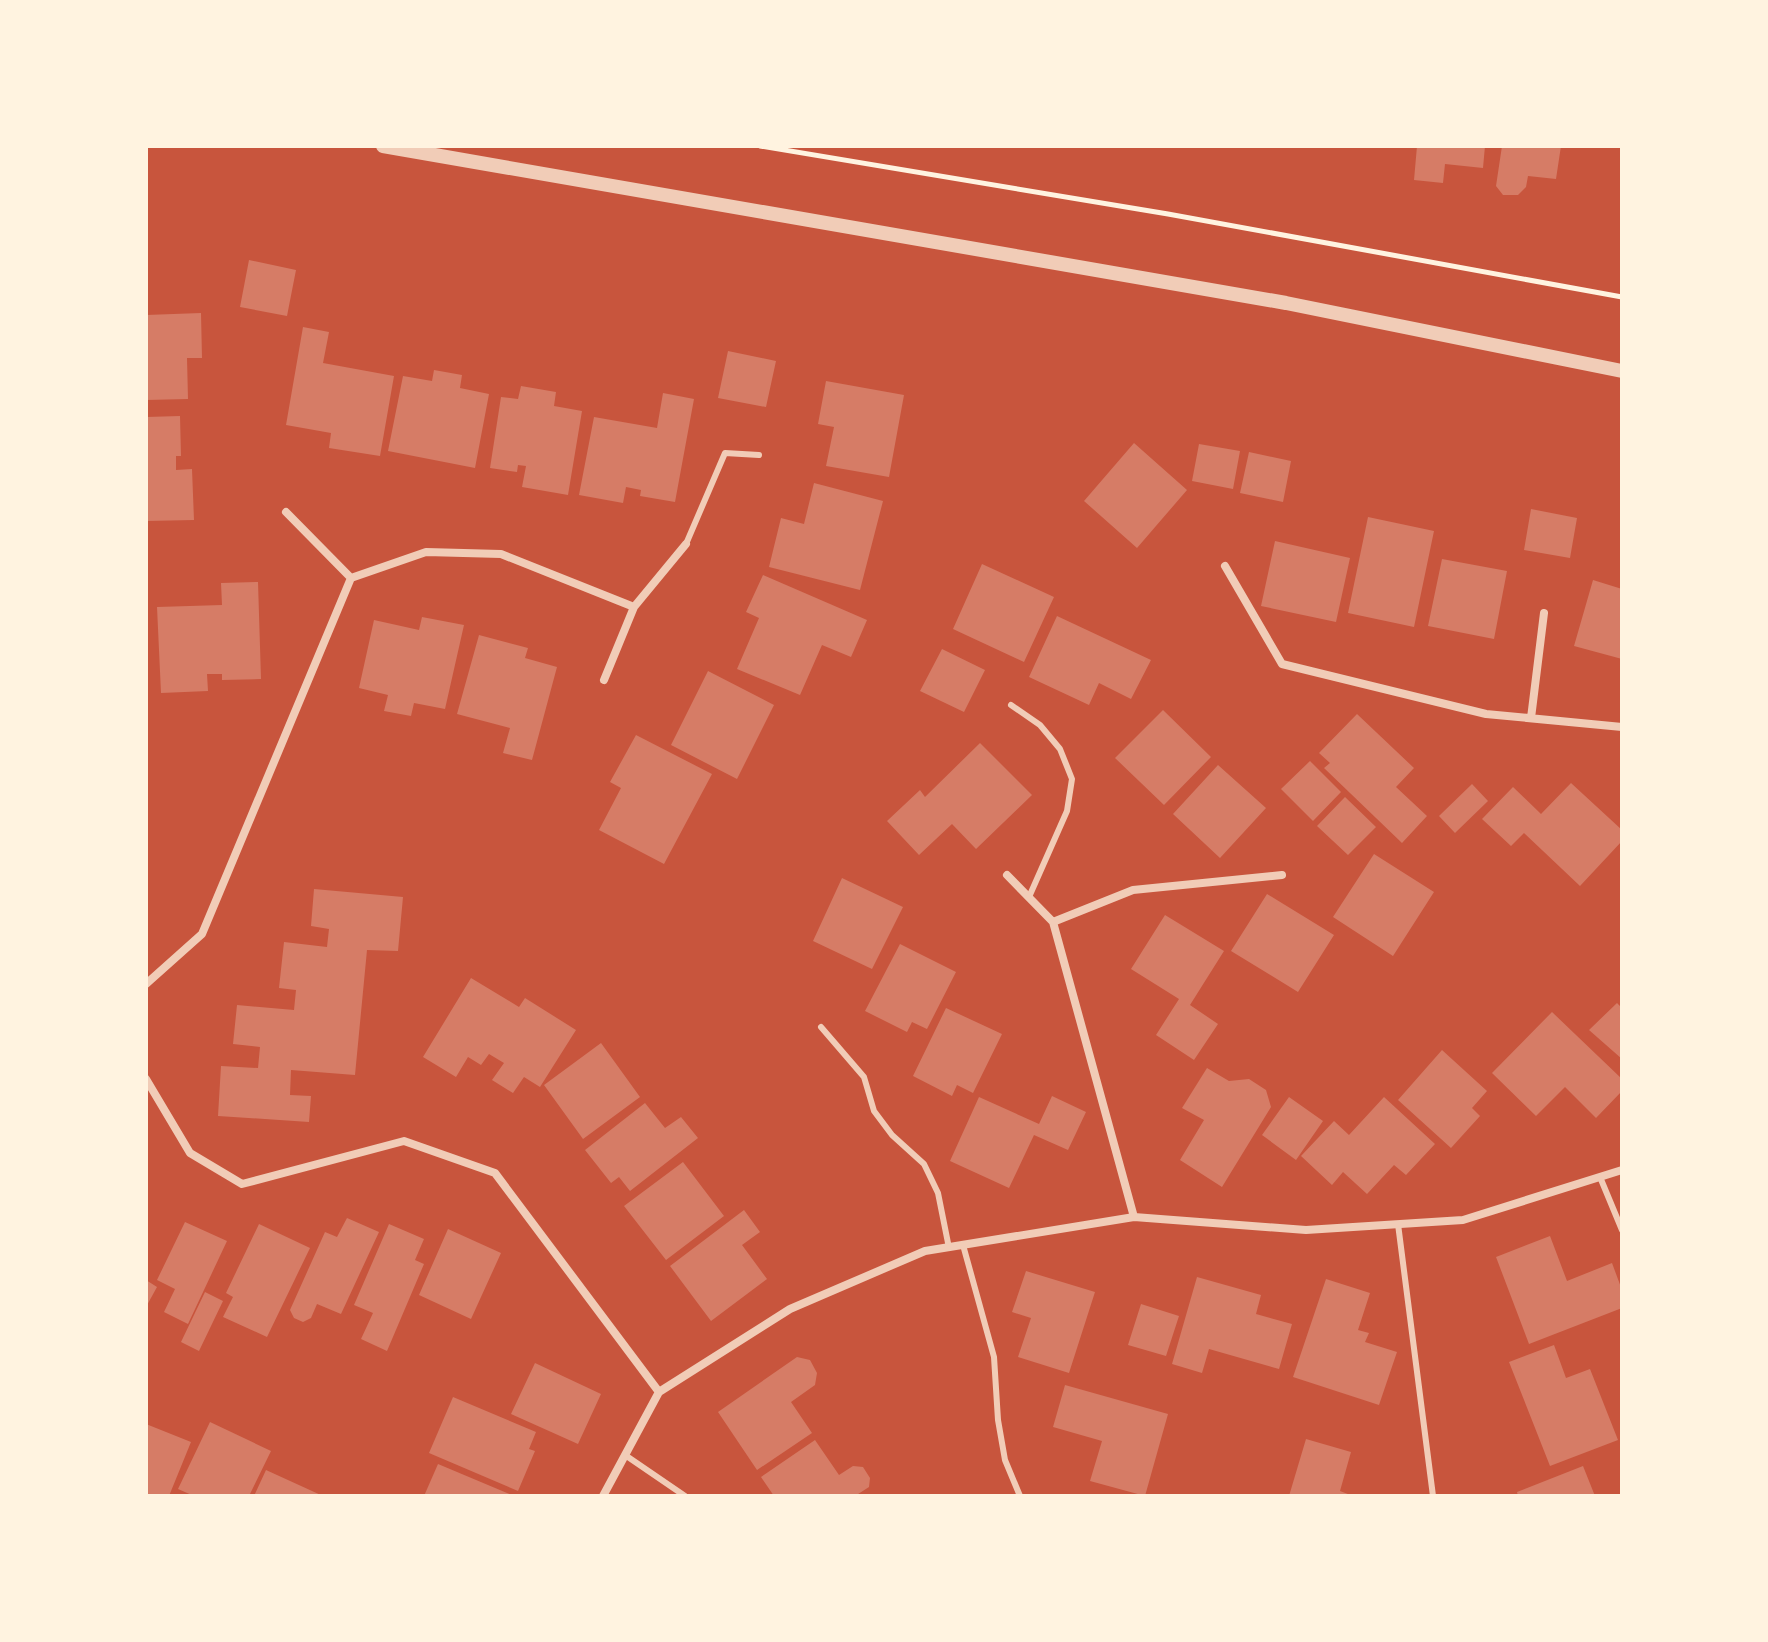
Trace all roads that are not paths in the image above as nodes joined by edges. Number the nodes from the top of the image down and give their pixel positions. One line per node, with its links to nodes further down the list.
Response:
1 (383, 146): 2 (street)
2 (1622, 371)
3 (759, 455): 5 (lane)
4 (286, 512): 7 (street)
5 (686, 544): 8 (street)
6 (1225, 566): 12 (street)
7 (351, 578): 8 (street); 18 (street)
8 (634, 607): 10 (street)
9 (1544, 613): 12 (street)
10 (604, 680)
11 (1011, 705): 16 (lane)
12 (1531, 718): 13 (street)
13 (1622, 727)
14 (1007, 875): 16 (street)
15 (1282, 875): 17 (street)
16 (1029, 897): 17 (street)
17 (1053, 922): 23 (street)
18 (146, 984)
19 (821, 1027): 27 (lane)
20 (146, 1079): 28 (street)
21 (1622, 1170): 22 (street)
22 (1600, 1177): 24 (street); 25 (lane)
23 (1134, 1217): 24 (street); 26 (street)
24 (1398, 1224): 33 (lane)
25 (1622, 1230)
26 (963, 1245): 27 (street); 32 (lane)
27 (949, 1248): 28 (street)
28 (659, 1392): 29 (street)
29 (625, 1455): 30 (street); 31 (lane)
30 (603, 1496)
31 (685, 1496)
32 (1020, 1496)
33 (1433, 1496)

